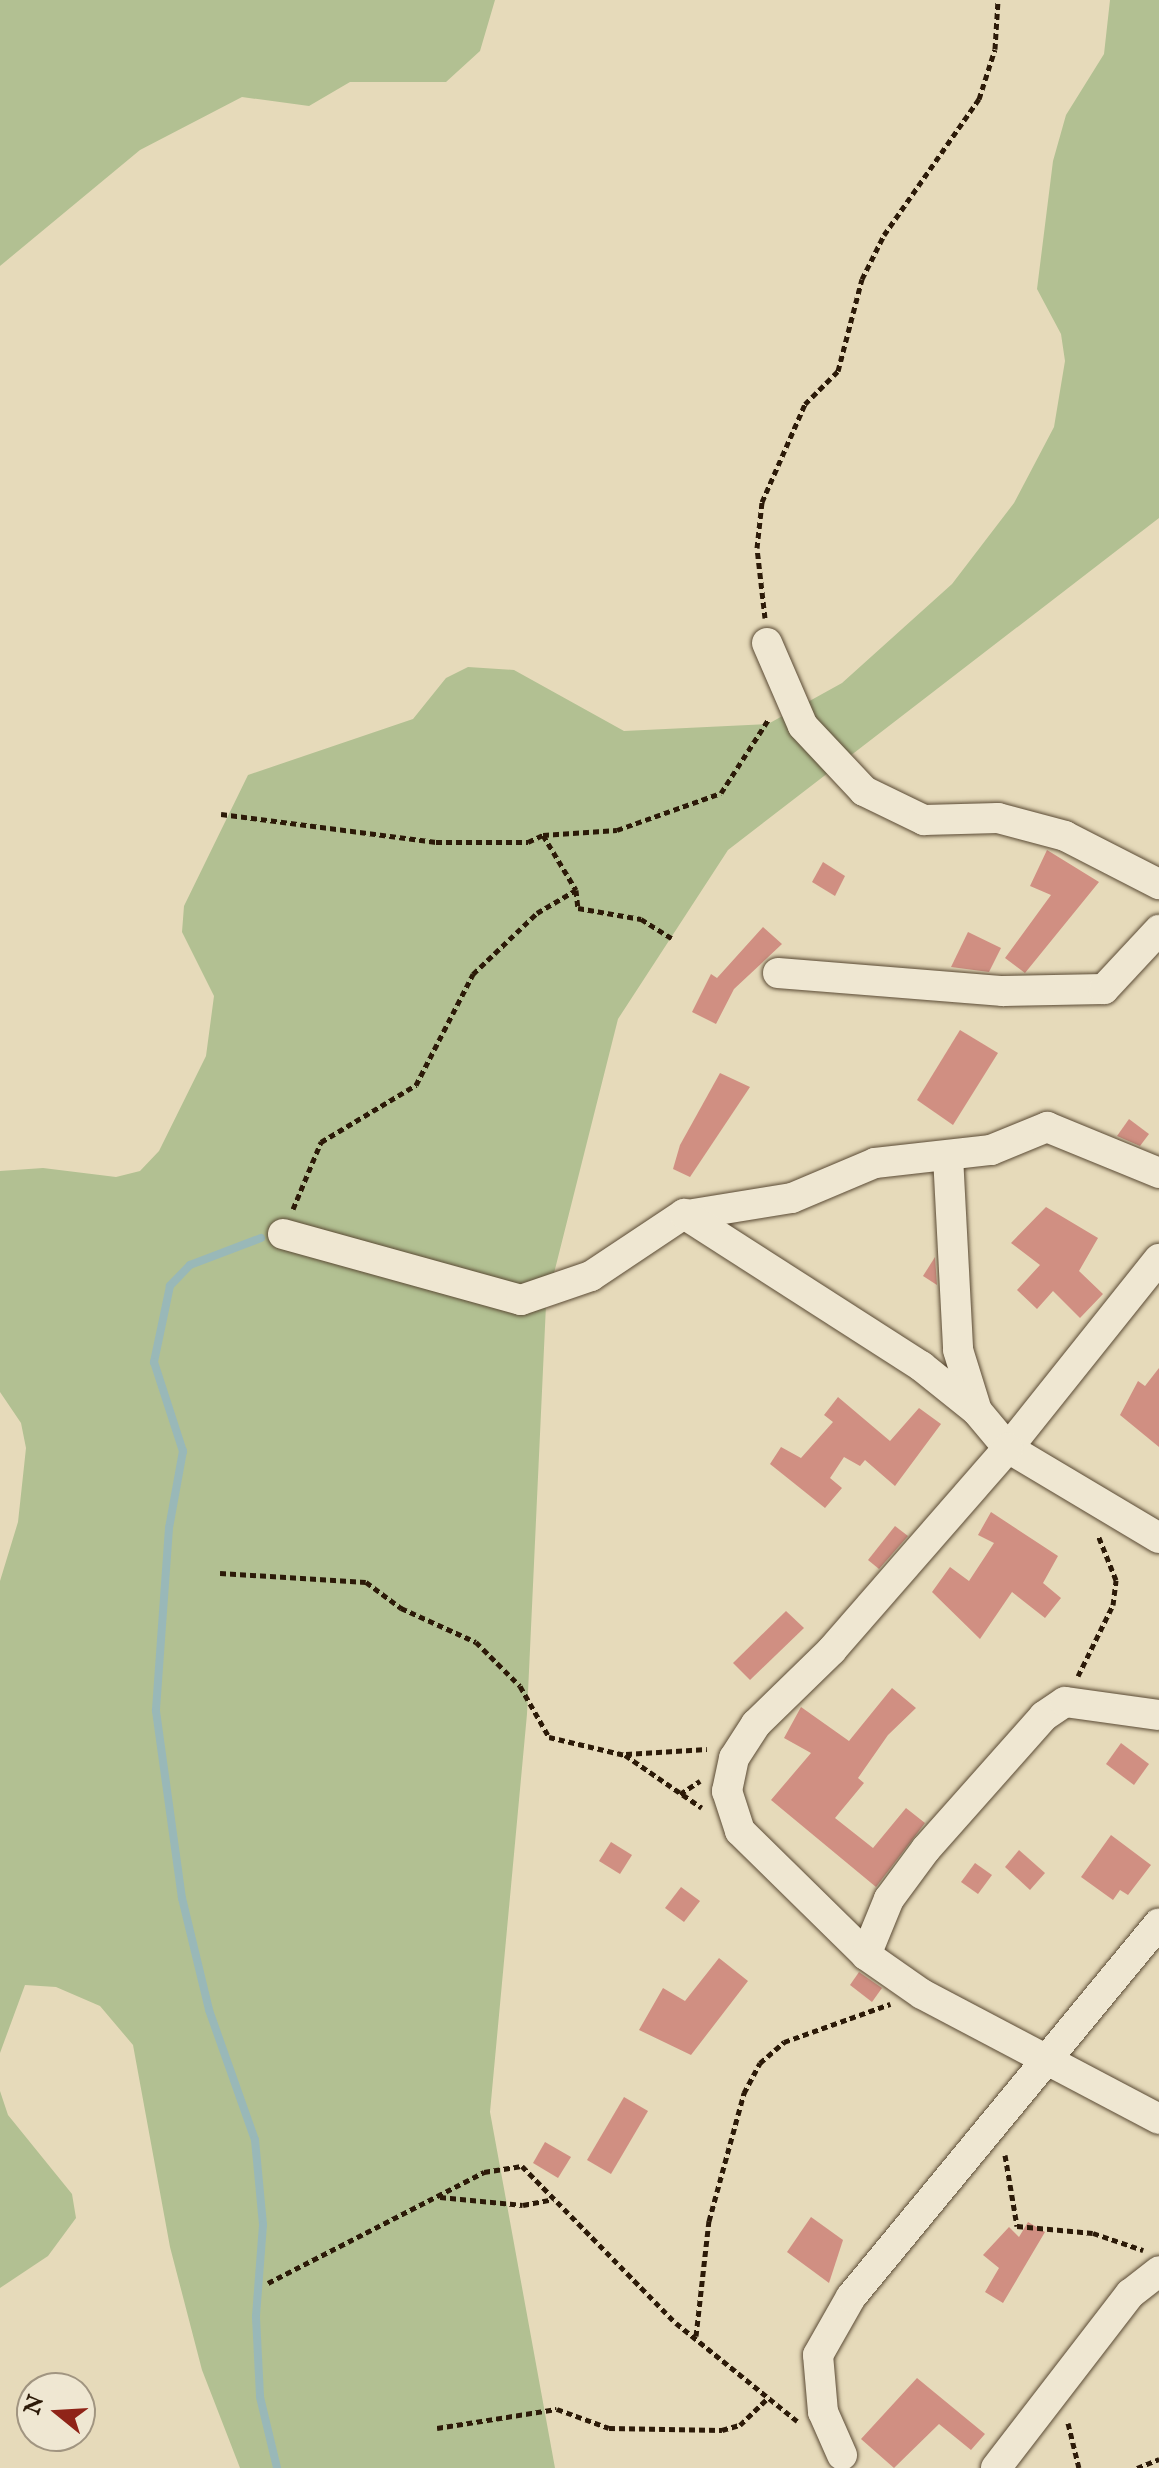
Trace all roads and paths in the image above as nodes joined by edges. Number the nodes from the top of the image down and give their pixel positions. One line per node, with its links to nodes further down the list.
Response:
1 (998, 0): 2 (path)
2 (767, 643): 6 (street)
3 (768, 709): 5 (path)
4 (221, 814): 5 (path)
5 (543, 835): 7 (path)
6 (1159, 884)
7 (576, 890): 9 (path); 14 (path)
8 (1159, 930): 10 (street)
9 (672, 938)
10 (778, 973)
11 (948, 1156): 12 (street); 13 (street); 16 (street)
12 (1159, 1173)
13 (687, 1215): 14 (street); 16 (street)
14 (283, 1234)
15 (1159, 1259): 17 (street)
16 (977, 1411): 17 (street)
17 (1008, 1448): 19 (street); 24 (street)
18 (1093, 1527): 21 (path)
19 (1159, 1538)
20 (220, 1573): 23 (path)
21 (1065, 1702): 22 (street); 27 (street)
22 (1159, 1715)
23 (625, 1755): 24 (path); 25 (path)
24 (734, 1758): 25 (street)
25 (740, 1831): 27 (street)
26 (1159, 1924): 29 (street)
27 (866, 1955): 28 (street)
28 (922, 1994): 29 (street); 37 (path)
29 (1047, 2056): 30 (street); 31 (street)
30 (1001, 2112): 34 (path); 41 (street)
31 (1159, 2119)
32 (439, 2196): 33 (path); 33 (path); 36 (path)
33 (554, 2199): 37 (path)
34 (1159, 2256)
35 (1159, 2271): 43 (street)
36 (268, 2283)
37 (696, 2336): 38 (path)
38 (767, 2399): 39 (path); 40 (path)
39 (805, 2427)
40 (437, 2428)
41 (842, 2455)
42 (1159, 2459): 44 (path)
43 (996, 2468)
44 (1137, 2468)

